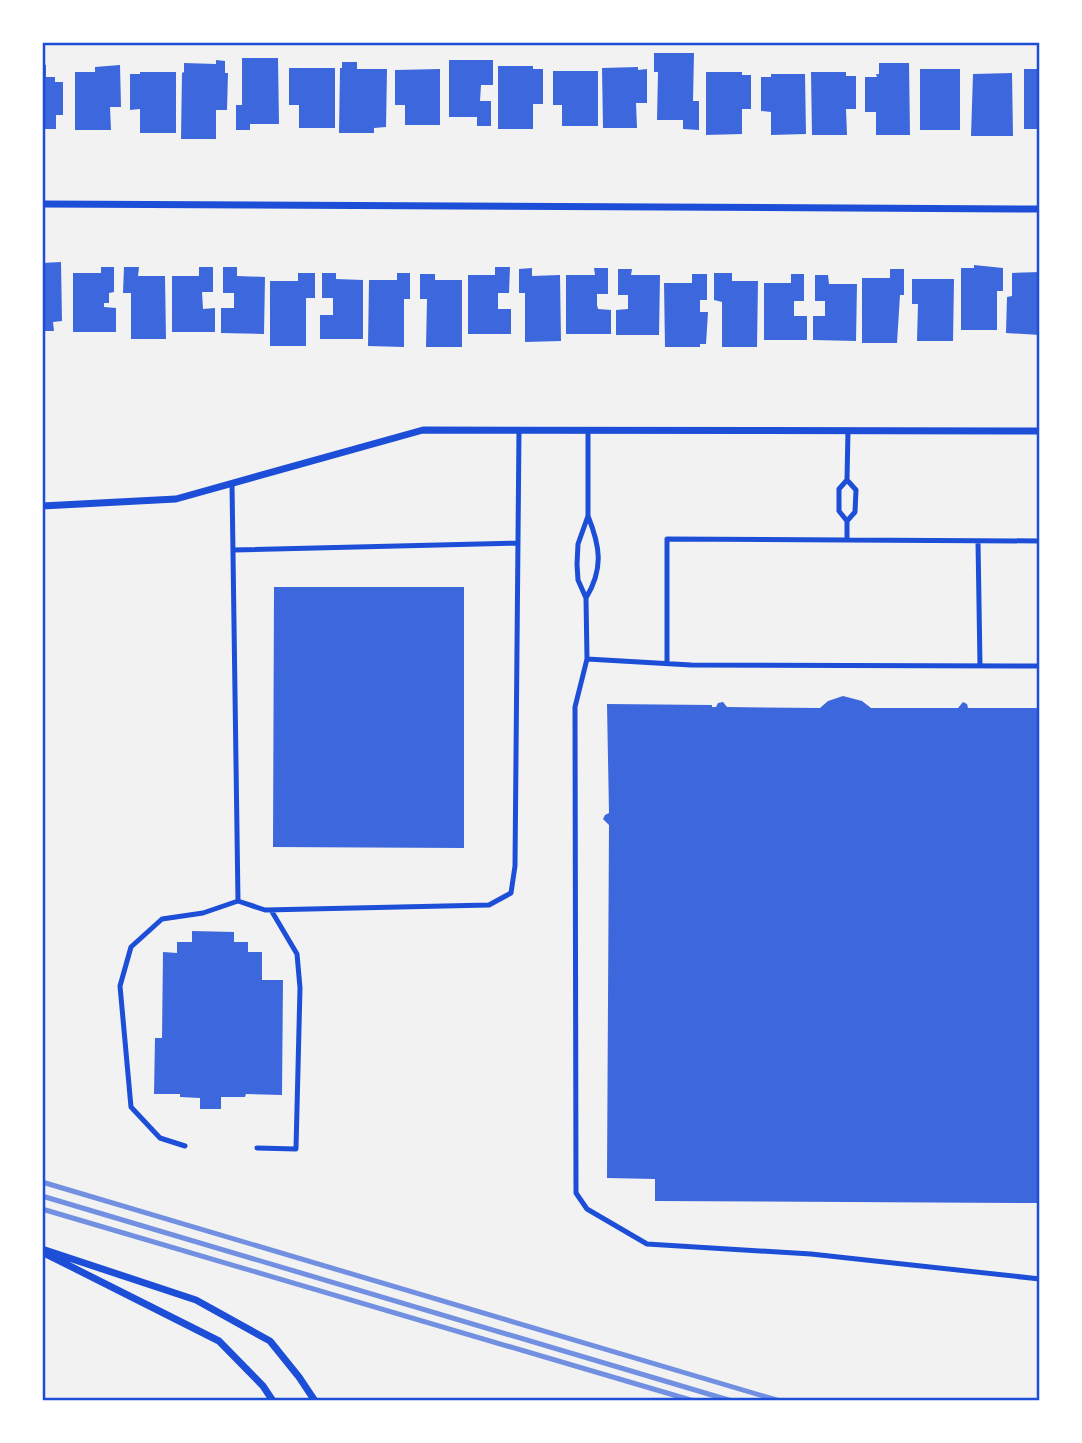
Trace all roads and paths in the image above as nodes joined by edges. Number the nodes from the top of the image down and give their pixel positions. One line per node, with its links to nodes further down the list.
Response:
1 (42, 204): 2 (street)
2 (1040, 209)
3 (519, 430): 4 (street); 8 (street); 15 (lane)
4 (588, 430): 5 (street); 10 (lane)
5 (848, 430): 6 (street); 7 (lane)
6 (1040, 431)
7 (847, 480): 11 (lane); 11 (lane)
8 (232, 484): 9 (street); 16 (lane)
9 (42, 506)
10 (588, 516): 17 (lane); 17 (lane)
11 (847, 522): 12 (lane)
12 (847, 540): 13 (lane); 19 (lane)
13 (978, 541): 14 (lane); 20 (lane)
14 (1040, 541)
15 (518, 543): 16 (lane); 23 (lane)
16 (233, 550): 22 (lane)
17 (586, 598): 18 (lane)
18 (587, 659): 19 (lane); 27 (lane)
19 (667, 663): 20 (lane)
20 (980, 666): 21 (lane)
21 (1040, 666)
22 (238, 901): 23 (lane); 24 (lane)
23 (271, 910): 25 (lane)
24 (186, 1146)
25 (257, 1148)
26 (42, 1250): 28 (street); 29 (street)
27 (1040, 1279)
28 (273, 1401)
29 (315, 1401)

